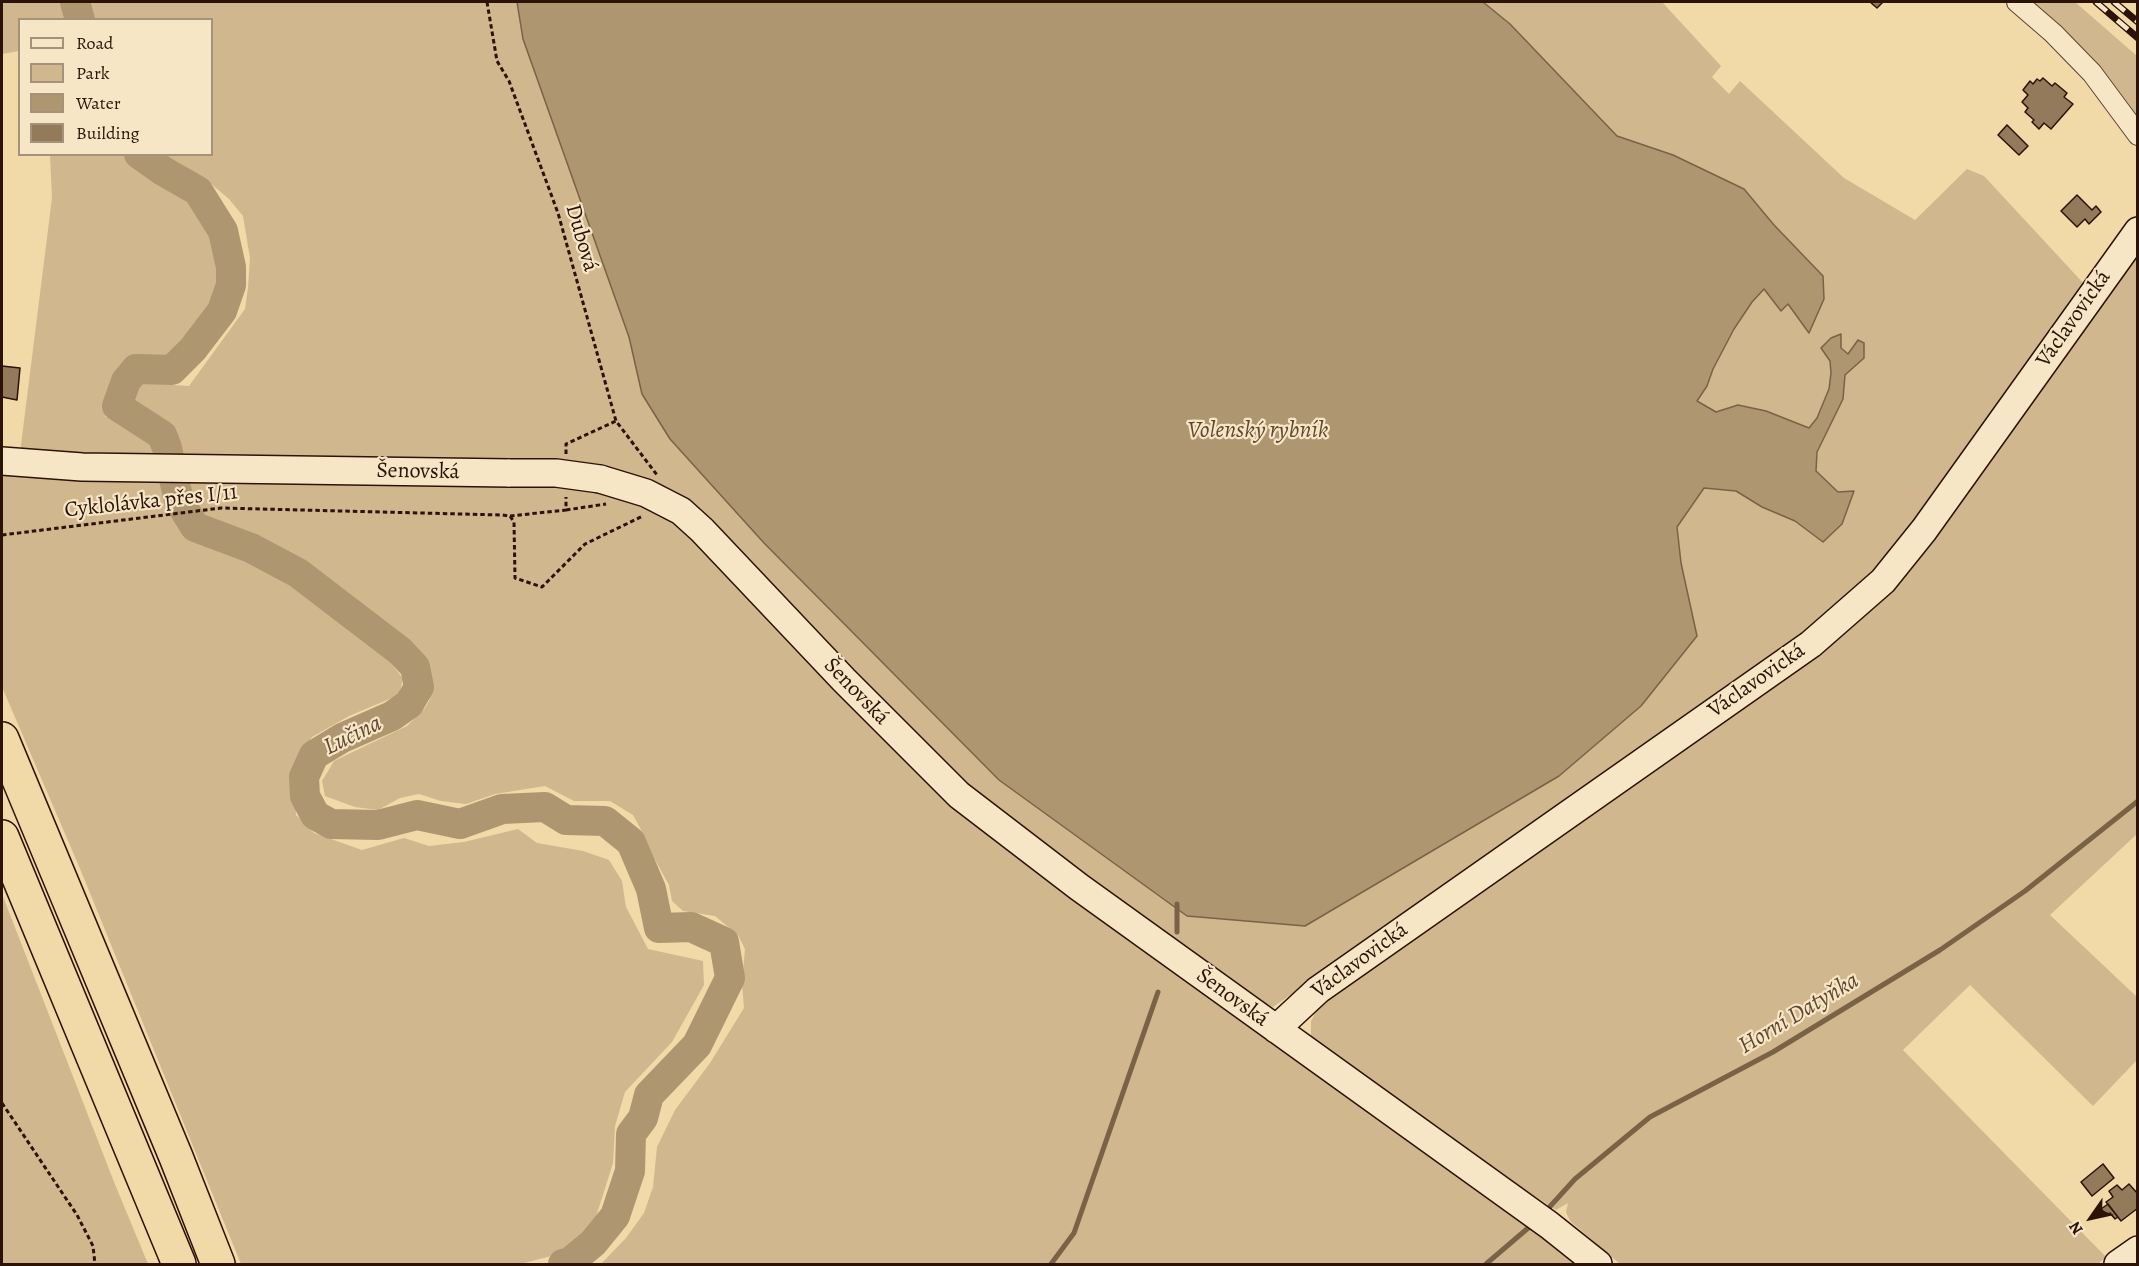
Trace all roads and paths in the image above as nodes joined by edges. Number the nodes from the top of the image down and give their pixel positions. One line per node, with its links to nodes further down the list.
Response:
1 (487, 2): 6 (path, Dubová)
2 (2017, 2): 3 (street)
3 (2138, 135)
4 (2138, 231): 11 (main road, Václavovická)
5 (2, 461): 11 (main road, Šenovská, bridge)
6 (658, 477)
7 (651, 520): 8 (path, Cyklolávka přes I/11)
8 (2, 535)
9 (2, 739): 16 (highway)
10 (2, 837): 15 (highway)
11 (1276, 1029): 17 (main road, Šenovská)
12 (2, 1103): 14 (path)
13 (2138, 1250): 18 (main road)
14 (95, 1264)
15 (179, 1264)
16 (218, 1264)
17 (1598, 1264)
18 (2118, 1264)

